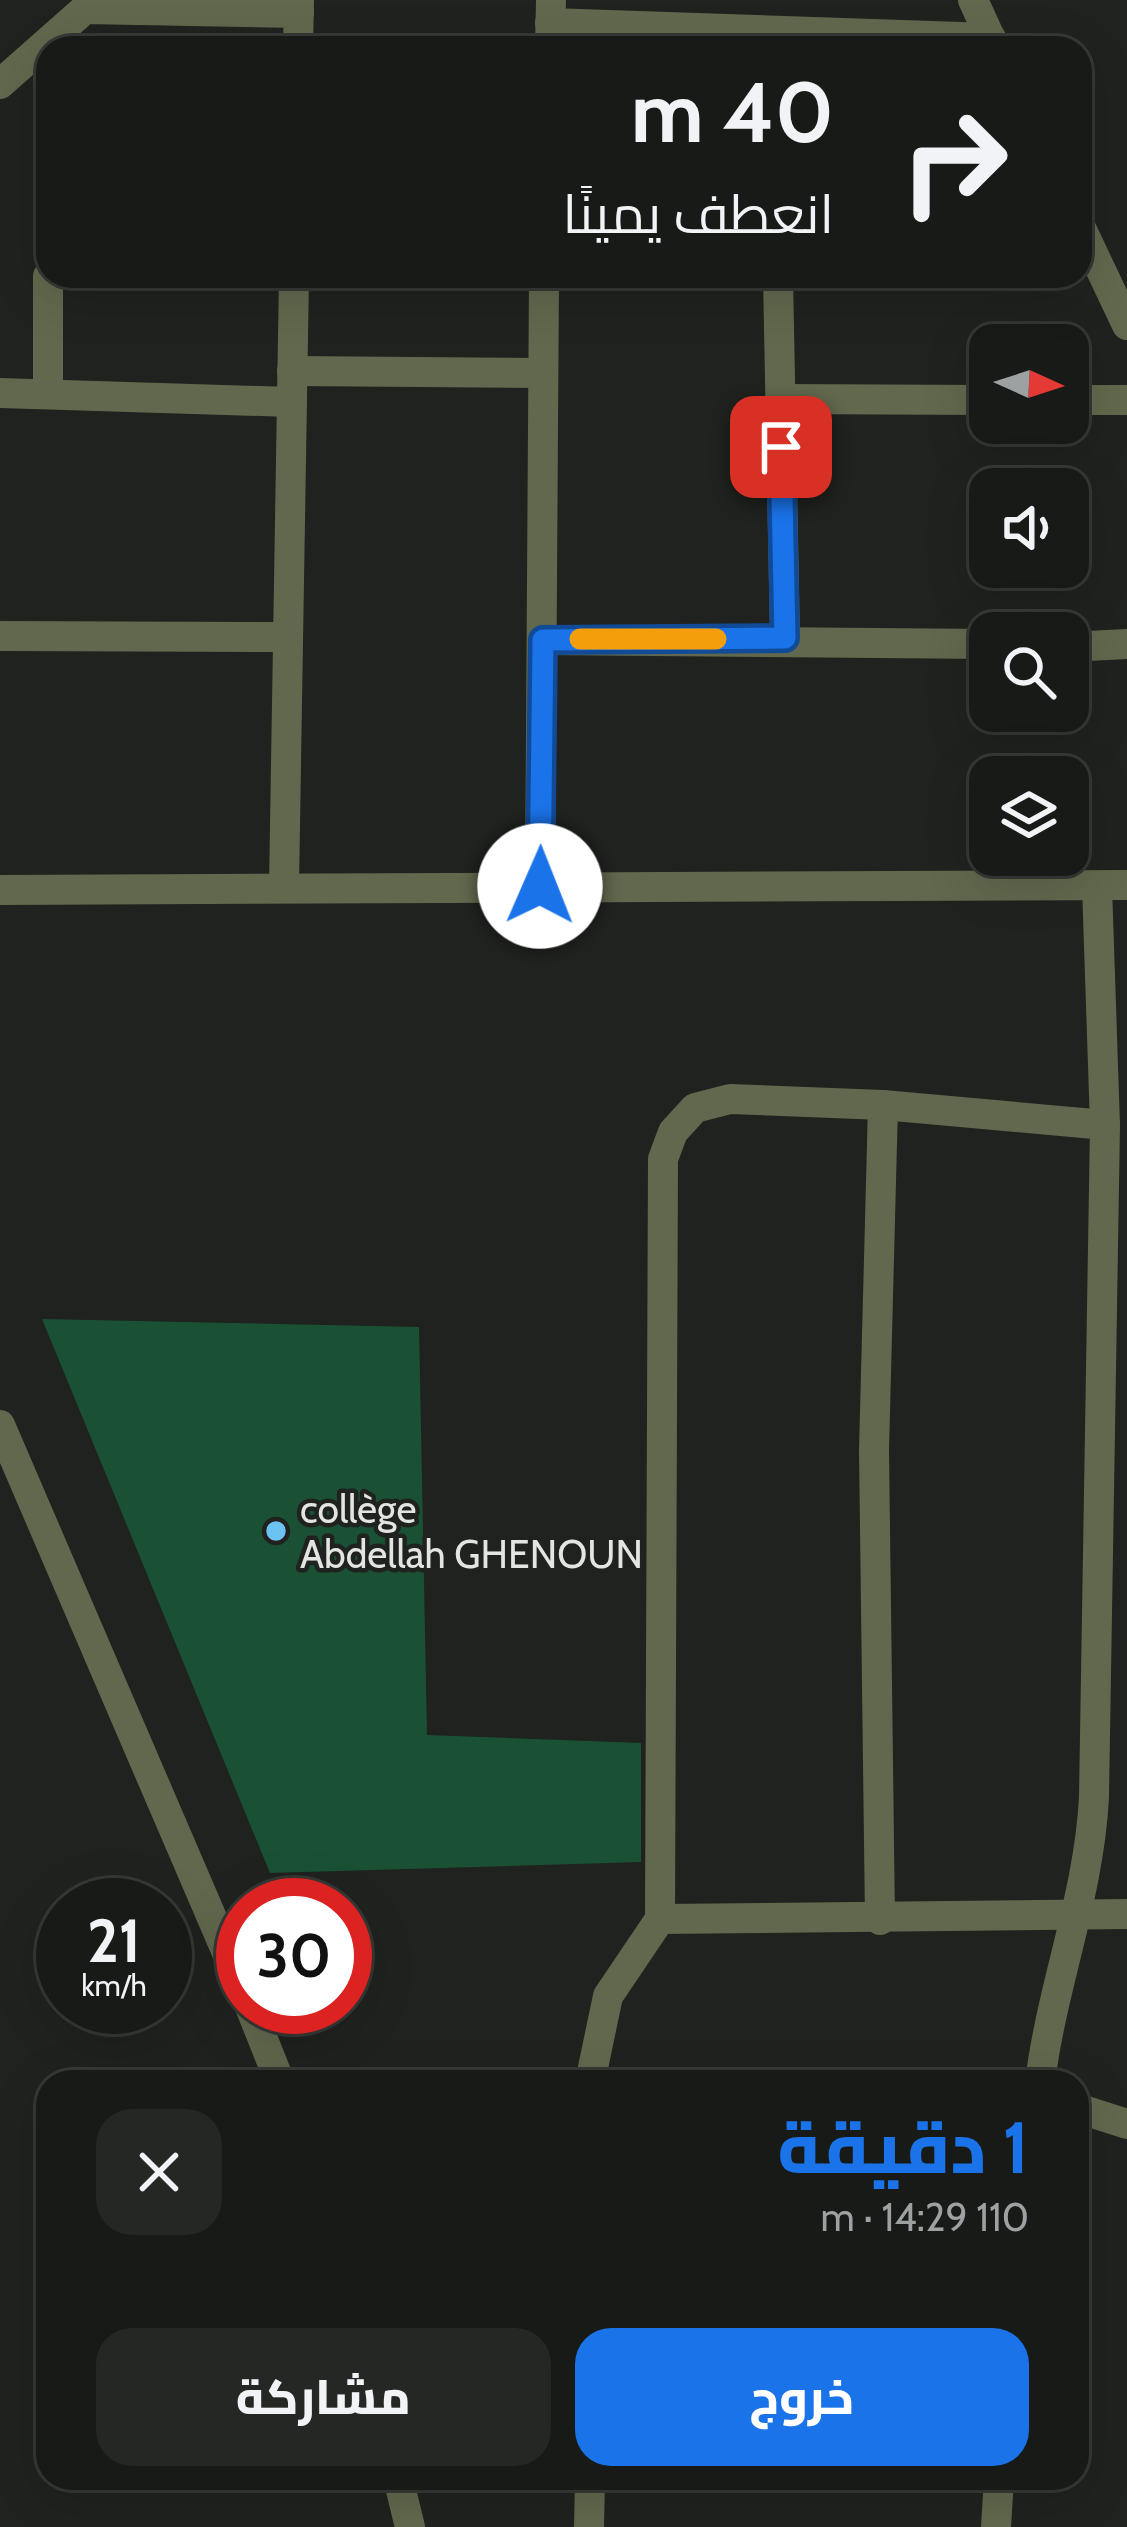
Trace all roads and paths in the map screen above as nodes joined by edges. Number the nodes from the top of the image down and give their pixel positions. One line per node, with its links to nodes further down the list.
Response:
1 (973, 0): 7 (street)
2 (83, 4): 3 (street); 5 (street)
3 (299, 7)
4 (550, 24): 6 (street)
5 (56, 36)
6 (731, 36)
7 (990, 36)
8 (36, 55): 9 (street)
9 (0, 84)
10 (1092, 251): 15 (street)
11 (48, 288): 19 (street)
12 (294, 288): 17 (street)
13 (544, 288): 16 (street)
14 (778, 288): 20 (street)
15 (1127, 325)
16 (542, 373): 17 (street); 27 (street)
17 (292, 386): 19 (street); 25 (street)
18 (0, 392): 19 (street)
19 (48, 392)
20 (780, 399): 21 (street); 26 (street)
21 (969, 400)
22 (1089, 400): 23 (street)
23 (1127, 400)
24 (0, 636): 25 (street)
25 (287, 637): 31 (street)
26 (785, 638): 27 (street); 28 (street)
27 (543, 640): 32 (street)
28 (969, 643)
29 (1127, 644): 30 (street)
30 (1089, 645)
31 (284, 886): 32 (street); 34 (street)
32 (540, 886): 33 (street)
33 (1112, 886): 36 (street)
34 (0, 890)
35 (883, 1105): 36 (street); 45 (street); 46 (street)
36 (1105, 1125): 37 (street)
37 (1115, 1167): 40 (street)
38 (1127, 1418): 40 (street)
39 (0, 1425): 47 (street)
40 (1096, 1434): 42 (street)
41 (1127, 1676): 42 (street)
42 (1096, 1694): 44 (street)
43 (1127, 1914): 44 (street)
44 (1079, 1916): 46 (street); 51 (street)
45 (660, 1919): 46 (street); 50 (street)
46 (880, 1920)
47 (216, 1927)
48 (261, 2034): 49 (street)
49 (275, 2070)
50 (593, 2070)
51 (1042, 2070)
52 (1089, 2112): 53 (street)
53 (1127, 2124)
54 (401, 2490): 57 (street)
55 (590, 2490): 58 (street)
56 (998, 2490): 59 (street)
57 (410, 2527)
58 (589, 2527)
59 (996, 2527)

